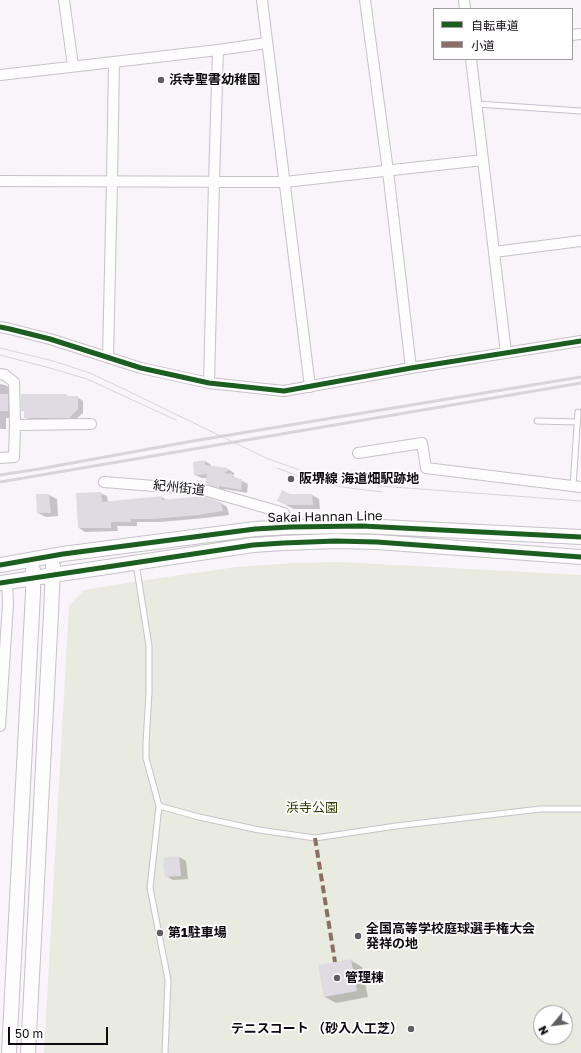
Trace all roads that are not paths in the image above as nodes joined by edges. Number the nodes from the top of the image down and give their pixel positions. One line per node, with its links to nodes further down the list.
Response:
1 (64, 0): 8 (street)
2 (262, 0): 4 (street)
3 (365, 0): 13 (street)
4 (267, 43): 5 (street); 17 (street)
5 (218, 50): 7 (street); 16 (street)
6 (471, 60): 10 (street)
7 (114, 62): 8 (street); 15 (street)
8 (73, 66): 9 (street)
9 (0, 75)
10 (477, 104): 11 (lane); 12 (street)
11 (581, 111)
12 (483, 160): 13 (street); 19 (street)
13 (388, 171): 17 (street); 24 (street)
14 (0, 181): 15 (street)
15 (112, 181): 16 (street); 23 (street)
16 (214, 182): 17 (street); 26 (street)
17 (285, 182): 27 (street)
18 (581, 241): 19 (street)
19 (494, 252): 22 (street)
20 (0, 327): 23 (street)
21 (581, 341): 22 (street)
22 (506, 353): 24 (street)
23 (108, 357): 26 (street)
24 (411, 368): 27 (street)
25 (0, 374): 32 (street)
26 (209, 383): 27 (street)
27 (310, 387)
28 (578, 412): 30 (lane)
29 (537, 421): 30 (lane)
30 (577, 422): 36 (lane)
31 (91, 424): 32 (street)
32 (15, 426): 34 (street)
33 (358, 453): 36 (street)
34 (0, 458)
35 (104, 482): 37 (street, 紀州街道)
36 (577, 486)
37 (290, 527): 38 (main road, Sakai Hannan Line); 39 (main road, Sakai Hannan Line)
38 (581, 537)
39 (52, 556): 41 (main road, Sakai Hannan Line); 44 (main road)
40 (581, 557): 42 (main road, Sakai Hannan Line)
41 (32, 559): 43 (main road, Sakai Hannan Line); 45 (main road)
42 (135, 563): 44 (main road, Sakai Hannan Line); 48 (lane)
43 (0, 565)
44 (53, 575): 45 (main road, Sakai Hannan Line); 51 (main road)
45 (33, 578): 46 (main road, Sakai Hannan Line); 50 (main road)
46 (4, 582): 47 (street)
47 (0, 726)
48 (159, 806): 49 (lane); 52 (lane)
49 (581, 809)
50 (9, 1053)
51 (28, 1053)
52 (165, 1053)

